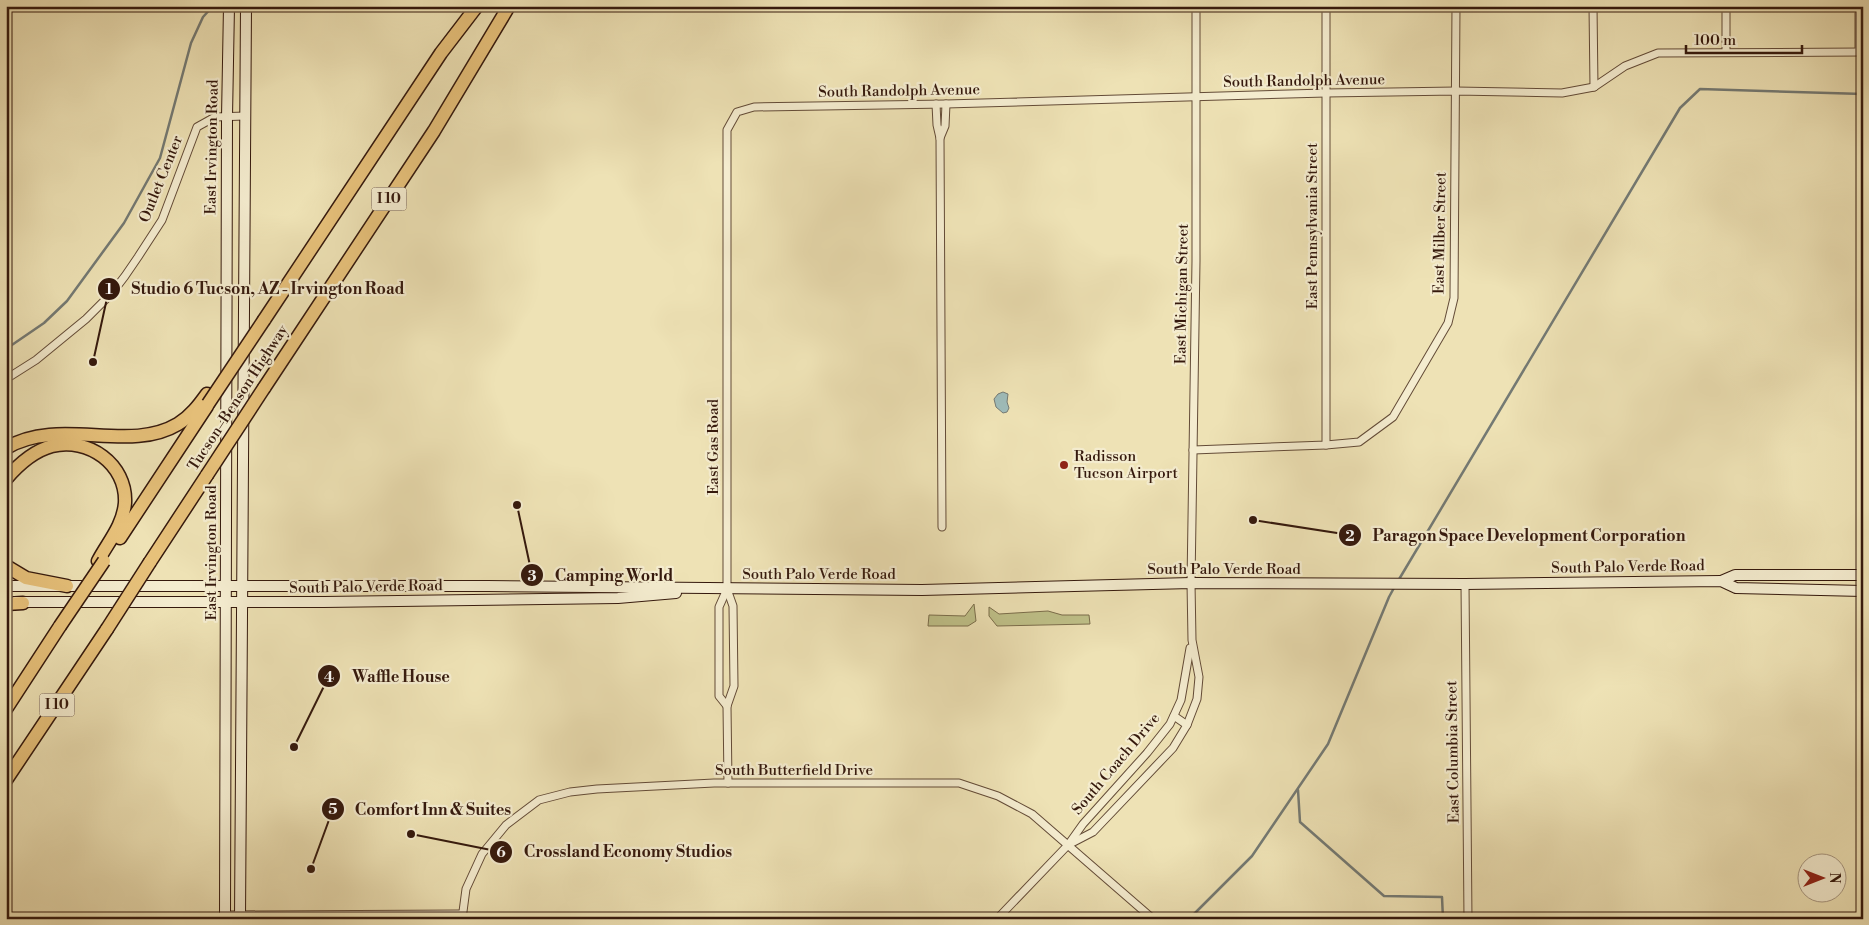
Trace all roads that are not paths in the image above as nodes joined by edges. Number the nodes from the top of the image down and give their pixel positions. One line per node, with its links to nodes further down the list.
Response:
1 (229, 6): 21 (main road, East Irvington Road)
2 (246, 6): 20 (main road)
3 (477, 6): 24 (highway, Tucson–Benson Highway / I 10, bridge)
4 (509, 6): 56 (highway, Tucson–Benson Highway / I 10, bridge)
5 (1196, 6): 16 (street, East Michigan Street)
6 (1326, 6): 15 (street, East Pennsylvania Street)
7 (1456, 6): 14 (street, East Milber Street)
8 (1593, 6): 13 (street)
9 (1726, 6): 11 (street)
10 (1859, 6): 12 (street)
11 (1726, 52): 12 (street, South Randolph Avenue); 13 (street, South Randolph Avenue)
12 (1861, 52)
13 (1594, 86): 14 (street, South Randolph Avenue)
14 (1456, 91): 15 (street, South Randolph Avenue); 25 (street, East Milber Street)
15 (1326, 93): 16 (street, South Randolph Avenue); 25 (street, East Pennsylvania Street)
16 (1196, 97): 18 (street, South Randolph Avenue); 27 (street, East Michigan Street)
17 (936, 104): 18 (street, South Randolph Avenue); 19 (street, South Randolph Avenue); 22 (street)
18 (946, 104): 22 (street)
19 (737, 112): 41 (street, East Gas Road)
20 (244, 116): 21 (street, Outlet Center); 37 (main road)
21 (226, 117): 23 (street, Outlet Center); 36 (main road, East Irvington Road)
22 (940, 138): 29 (street)
23 (6, 379)
24 (208, 399): 26 (highway); 30 (highway, Tucson–Benson Highway / I 10)
25 (1326, 445): 27 (street, East Milber Street)
26 (6, 448)
27 (1193, 450): 34 (street, East Michigan Street)
28 (6, 479): 30 (highway)
29 (942, 527)
30 (101, 561): 49 (highway, Tucson–Benson Highway / I 10, bridge)
31 (6, 566): 39 (highway)
32 (1863, 575): 33 (main road, South Palo Verde Road)
33 (1721, 582): 35 (main road, South Palo Verde Road); 42 (main road, South Palo Verde Road)
34 (1191, 583): 35 (main road, South Palo Verde Road); 41 (main road, South Palo Verde Road); 48 (street, South Coach Drive)
35 (1465, 584): 64 (street, East Columbia Street)
36 (226, 585): 37 (main road, South Palo Verde Road); 39 (main road, South Palo Verde Road); 46 (main road, East Irvington Road)
37 (243, 585): 40 (main road, South Palo Verde Road); 47 (main road)
38 (6, 586): 39 (main road, South Palo Verde Road)
39 (67, 586)
40 (577, 587): 41 (main road, South Palo Verde Road); 43 (main road)
41 (726, 589): 43 (main road, South Palo Verde Road); 52 (street, East Gas Road); 52 (street)
42 (1863, 592): 50 (street)
43 (497, 600): 47 (main road, South Palo Verde Road)
44 (6, 603): 45 (highway)
45 (23, 603): 46 (main road, South Palo Verde Road)
46 (226, 603): 47 (main road, South Palo Verde Road); 59 (main road, East Irvington Road)
47 (243, 604): 60 (main road)
48 (1192, 640): 54 (street, South Coach Drive); 55 (street, South Coach Drive)
49 (45, 650): 51 (highway); 53 (highway, Tucson–Benson Highway / I 10)
50 (1863, 651)
51 (6, 700)
52 (727, 706): 57 (street, East Gas Road)
53 (6, 709)
54 (1174, 716): 55 (street); 58 (street, South Coach Drive)
55 (1187, 725): 58 (street, South Coach Drive)
56 (6, 780)
57 (728, 783): 58 (street, South Butterfield Drive); 61 (street, South Butterfield Drive)
58 (1068, 844): 62 (street, South Coach Drive); 63 (street, South Butterfield Drive)
59 (225, 917): 60 (street)
60 (240, 917): 61 (street)
61 (460, 917)
62 (997, 919)
63 (1153, 919)
64 (1468, 919)

